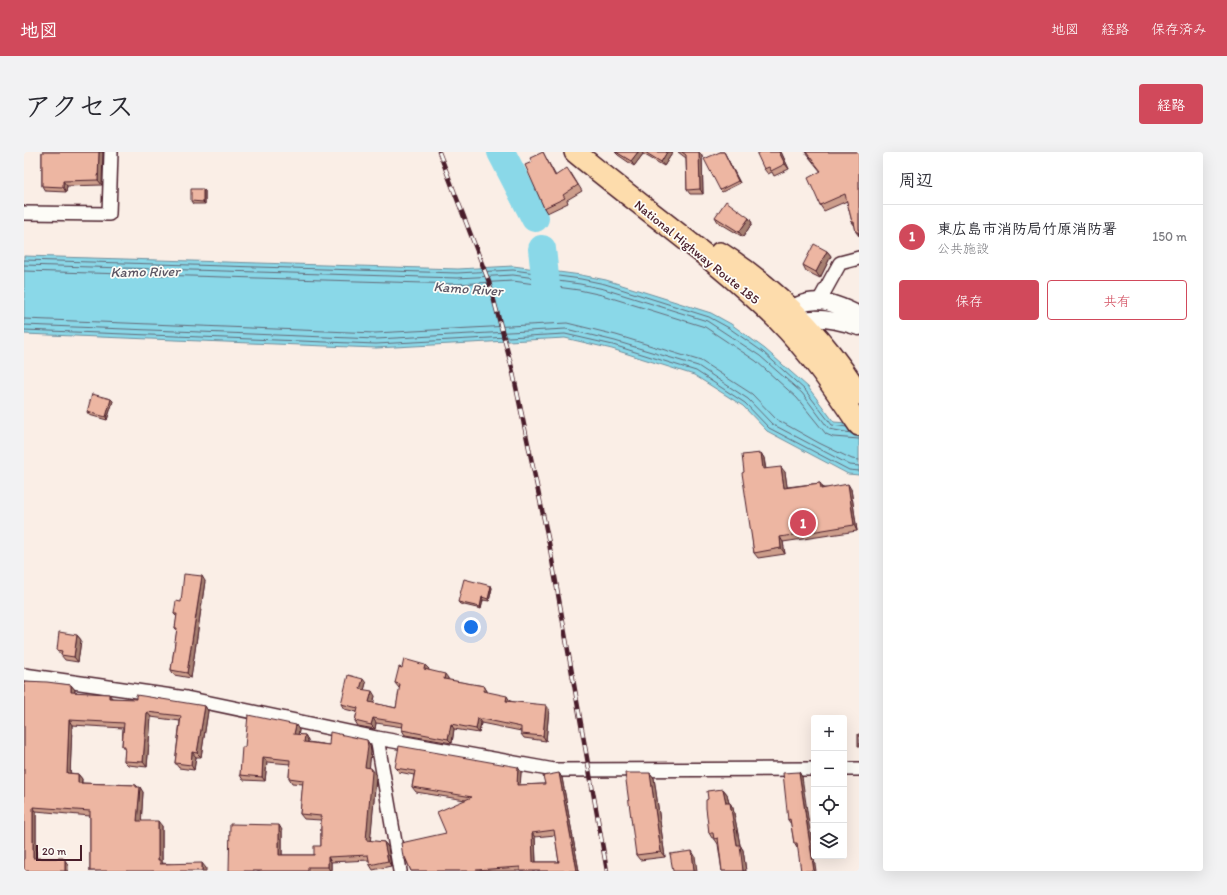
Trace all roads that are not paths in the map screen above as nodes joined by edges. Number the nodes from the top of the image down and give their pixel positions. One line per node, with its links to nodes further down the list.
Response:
1 (111, 152): 3 (street)
2 (576, 152): 7 (highway, National Highway Route 185)
3 (24, 212)
4 (859, 258): 5 (street)
5 (819, 301): 6 (street); 7 (street)
6 (859, 314)
7 (790, 323): 8 (street); 9 (highway, National Highway Route 185); 10 (highway, National Highway Route 185)
8 (859, 327)
9 (859, 394)
10 (859, 425)
11 (24, 676): 12 (street)
12 (377, 738): 13 (street); 16 (street)
13 (811, 769)
14 (847, 770): 15 (street)
15 (859, 770)
16 (400, 871)

